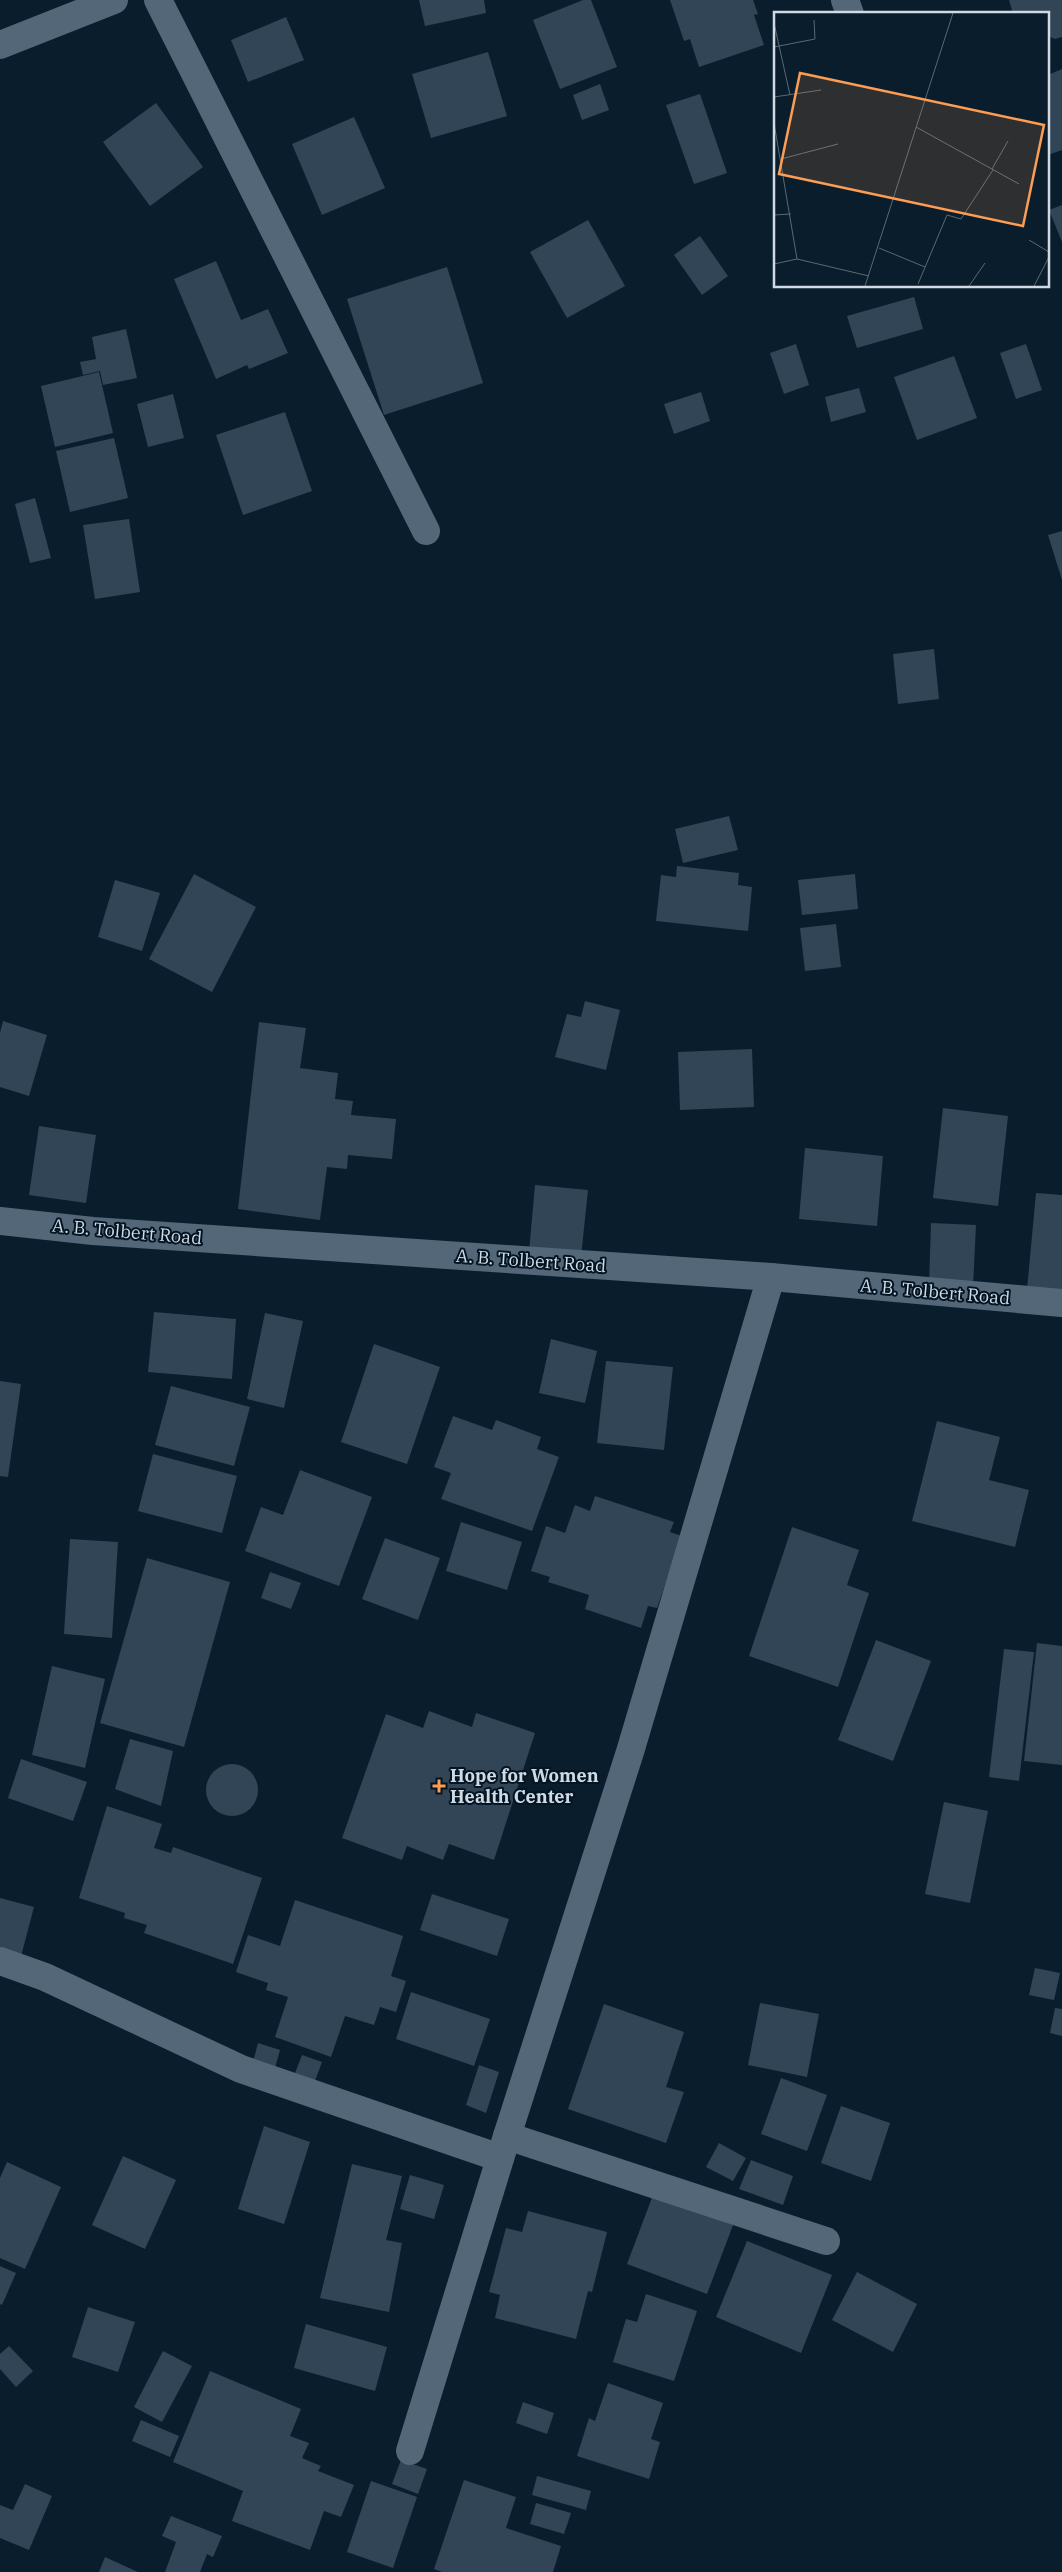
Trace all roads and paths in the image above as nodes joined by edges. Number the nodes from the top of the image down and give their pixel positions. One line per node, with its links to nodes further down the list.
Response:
1 (114, 0): 5 (street)
2 (158, 0): 6 (street)
3 (844, 0): 4 (street)
4 (849, 12)
5 (0, 45)
6 (426, 531)
7 (0, 1221): 8 (street, A. B. Tolbert Road)
8 (771, 1277): 9 (street, A. B. Tolbert Road); 11 (street)
9 (1062, 1303)
10 (0, 1961): 11 (street)
11 (504, 2147): 12 (street); 13 (street)
12 (826, 2241)
13 (410, 2451)

